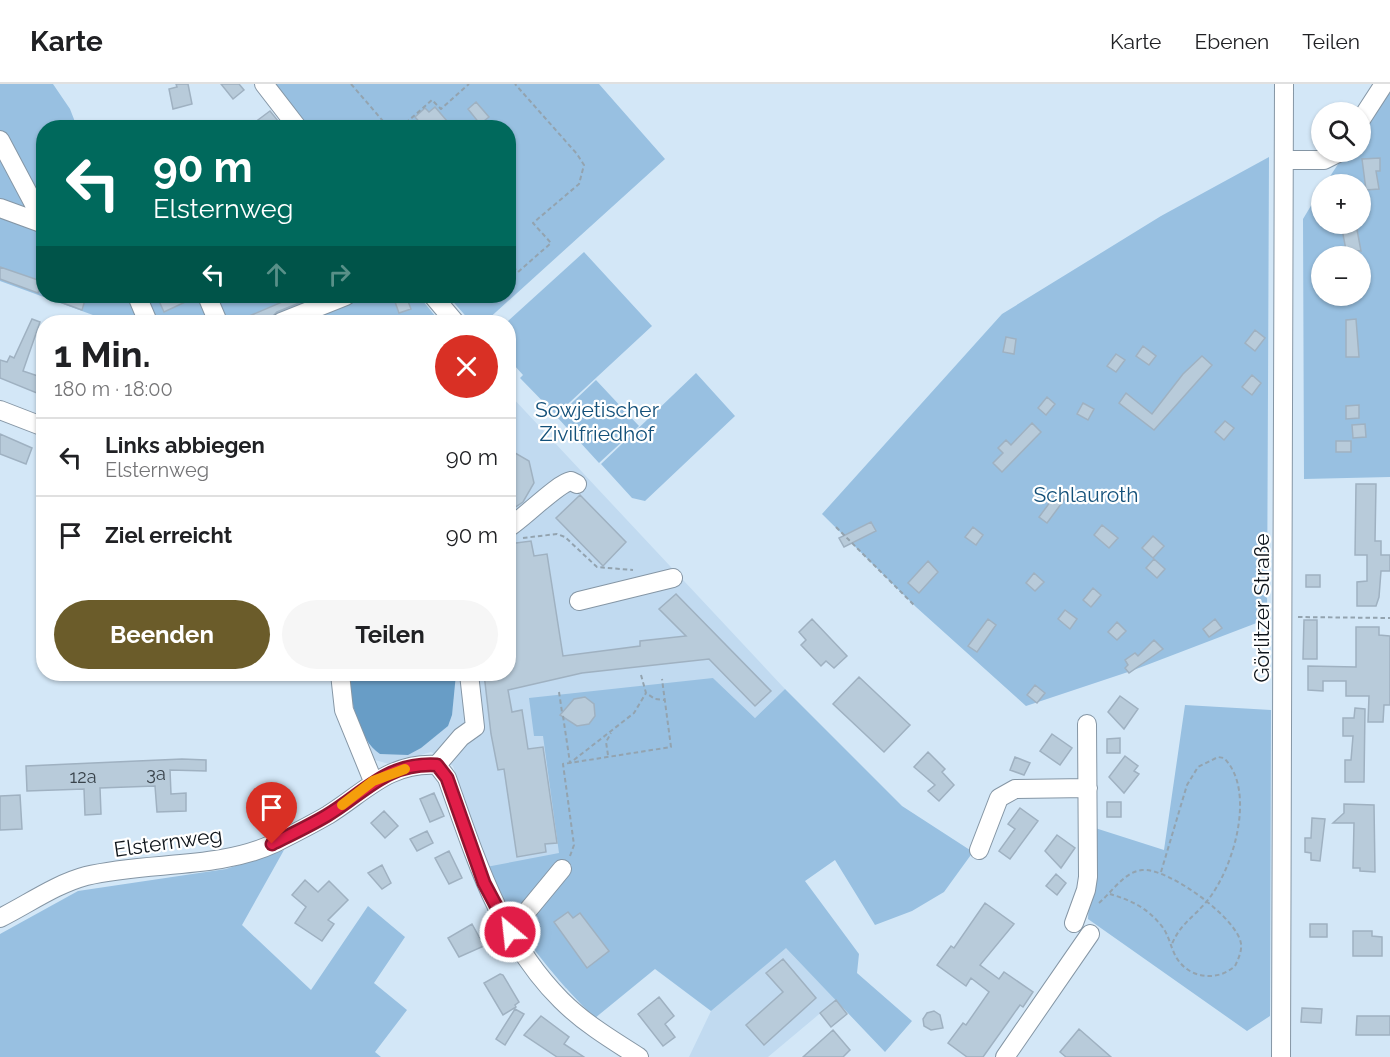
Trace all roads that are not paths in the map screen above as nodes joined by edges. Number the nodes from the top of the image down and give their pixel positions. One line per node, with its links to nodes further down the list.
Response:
1 (264, 84): 5 (street)
2 (1284, 84): 7 (street, Görlitzer Straße)
3 (1384, 84): 4 (street)
4 (1371, 104)
5 (292, 120)
6 (0, 140): 10 (street)
7 (1284, 160): 8 (street); 36 (street, Görlitzer Straße)
8 (1311, 160)
9 (0, 208): 11 (street)
10 (36, 209)
11 (36, 221)
12 (328, 303): 14 (street)
13 (439, 303): 15 (street)
14 (298, 315)
15 (449, 315)
16 (0, 410): 17 (street)
17 (36, 424)
18 (577, 484): 19 (street)
19 (516, 529)
20 (673, 578): 21 (street)
21 (579, 601)
22 (341, 681): 26 (street)
23 (470, 681): 25 (street)
24 (1087, 724): 27 (street)
25 (437, 765): 26 (street, Elsternweg); 32 (street)
26 (373, 781): 31 (street, Elsternweg)
27 (1088, 788): 28 (street); 30 (street)
28 (978, 850)
29 (562, 869): 32 (street)
30 (1076, 916)
31 (0, 918)
32 (510, 932): 34 (street)
33 (1090, 934): 35 (street)
34 (639, 1057)
35 (1005, 1057)
36 (1281, 1057)

